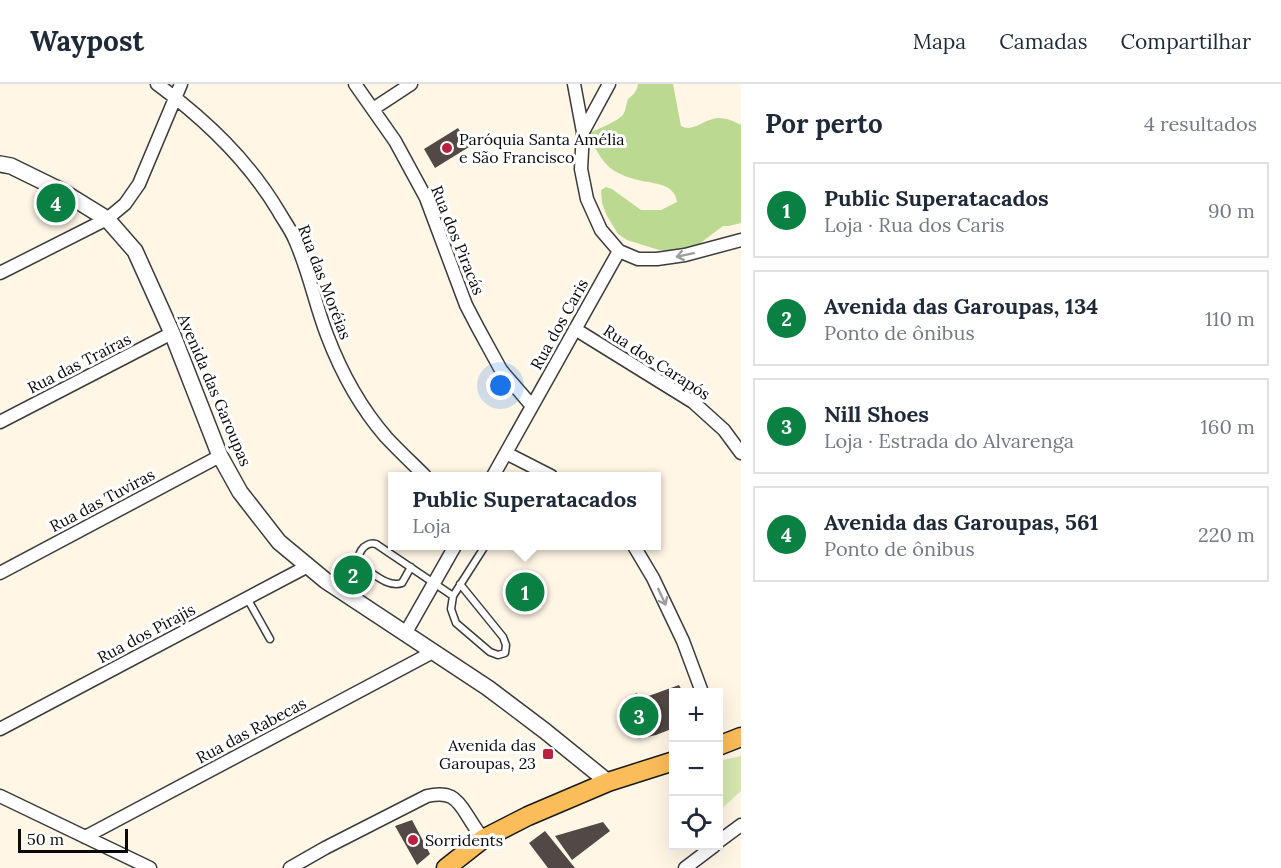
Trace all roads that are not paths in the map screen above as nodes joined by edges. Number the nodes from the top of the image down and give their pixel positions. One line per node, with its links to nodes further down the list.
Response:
1 (157, 84): 7 (street, Rua das Moréias)
2 (181, 84): 7 (street)
3 (355, 84): 8 (street, Rua dos Piracás)
4 (411, 84): 8 (street)
5 (574, 84): 9 (street)
6 (609, 84): 9 (street)
7 (175, 97): 11 (street); 22 (street, Rua das Moréias)
8 (373, 110): 17 (street, Rua dos Piracás)
9 (583, 132): 13 (street)
10 (0, 164): 11 (street, Avenida das Garoupas)
11 (107, 219): 14 (street); 16 (street, Avenida das Garoupas)
12 (741, 240): 13 (street, one-way to 13)
13 (619, 251): 15 (street, Rua dos Caris)
14 (0, 273)
15 (575, 329): 17 (street, Rua dos Caris); 20 (street, Rua dos Carapós)
16 (172, 333): 18 (street, Rua das Traíras); 21 (street, Avenida das Garoupas)
17 (532, 406): 19 (street, Rua dos Caris)
18 (0, 422)
19 (506, 453): 23 (street, Rua dos Caris); 24 (street)
20 (741, 453)
21 (220, 456): 28 (street, Avenida das Garoupas); 30 (street, Rua das Tuviras)
22 (419, 472)
23 (496, 472)
24 (542, 472)
25 (452, 550): 31 (street)
26 (482, 550): 32 (lane)
27 (636, 550): 38 (street, one-way to 38)
28 (308, 566): 34 (street, Rua dos Pirajis); 35 (street, Avenida das Garoupas)
29 (411, 567): 29 (lane); 31 (lane)
30 (0, 573)
31 (434, 582): 33 (lane); 35 (street)
32 (460, 584): 33 (lane); 33 (lane)
33 (453, 596)
34 (247, 598): 36 (lane); 39 (street, Rua dos Pirajis)
35 (405, 634): 37 (street, Avenida das Garoupas)
36 (270, 639)
37 (432, 652): 43 (street, Avenida das Garoupas); 46 (street, Rua das Rabecas)
38 (700, 688)
39 (0, 729)
40 (741, 737): 41 (main road)
41 (723, 741)
42 (669, 763): 43 (main road)
43 (608, 782): 48 (main road)
44 (0, 796): 46 (street)
45 (741, 825): 47 (street)
46 (86, 837): 50 (street)
47 (723, 838)
48 (483, 839): 51 (street); 52 (main road)
49 (709, 850): 53 (street)
50 (150, 868)
51 (290, 868)
52 (446, 868)
53 (685, 868)

